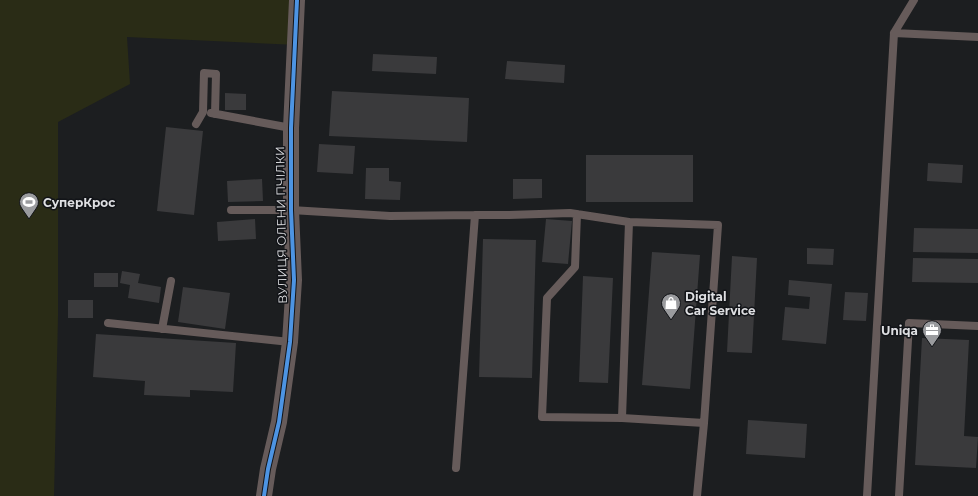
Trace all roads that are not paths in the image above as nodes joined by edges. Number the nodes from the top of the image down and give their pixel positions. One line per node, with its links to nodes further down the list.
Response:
1 (297, 0): 8 (street, ВУЛИЦЯ ОЛЕНИ ПЧІЛКИ)
2 (914, 0): 3 (lane)
3 (894, 33): 4 (lane); 24 (lane)
4 (978, 37)
5 (203, 112): 6 (lane); 6 (lane); 7 (lane)
6 (215, 114): 8 (lane)
7 (196, 124)
8 (291, 128): 10 (street, ВУЛИЦЯ ОЛЕНИ ПЧІЛКИ)
9 (230, 210): 10 (lane)
10 (291, 210): 12 (lane); 18 (street, ВУЛИЦЯ ОЛЕНИ ПЧІЛКИ)
11 (577, 214): 12 (lane); 13 (lane); 19 (lane)
12 (475, 215): 21 (lane)
13 (629, 222): 19 (lane); 20 (lane)
14 (171, 281): 17 (lane)
15 (108, 323): 17 (lane)
16 (978, 326): 25 (lane)
17 (162, 329): 18 (lane)
18 (290, 342): 22 (street, ВУЛИЦЯ ОЛЕНИ ПЧІЛКИ)
19 (622, 418): 20 (lane)
20 (704, 423): 23 (lane)
21 (456, 468)
22 (264, 496)
23 (696, 496)
24 (867, 496)
25 (899, 496)

